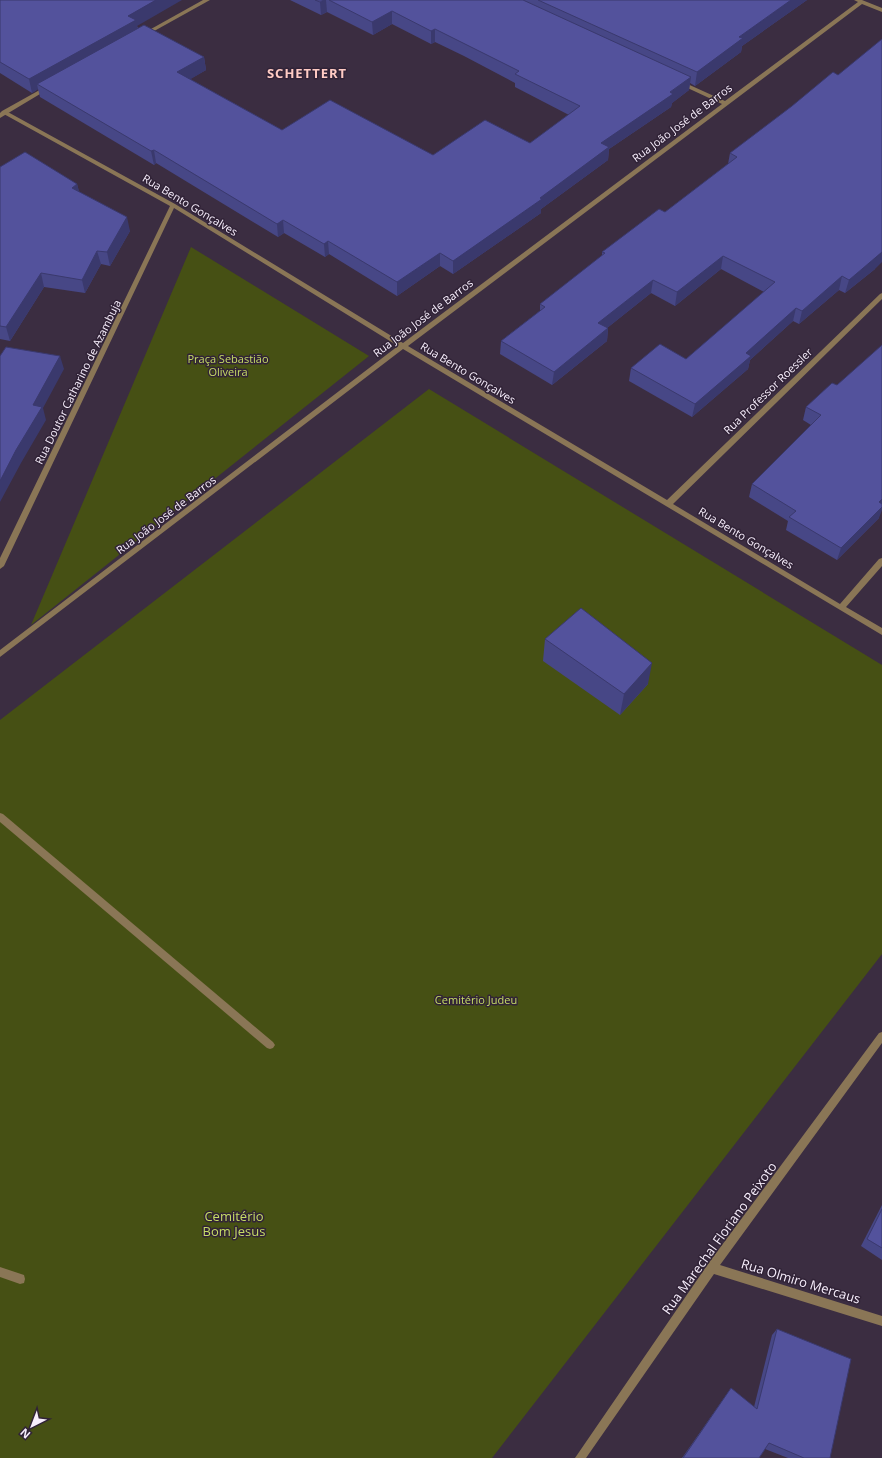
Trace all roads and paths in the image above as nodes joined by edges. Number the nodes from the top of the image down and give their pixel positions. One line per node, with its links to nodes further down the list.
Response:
1 (207, 0): 4 (street)
2 (859, 1): 3 (street); 7 (street, Rua João José de Barros)
3 (882, 10)
4 (137, 38)
5 (675, 80): 7 (street)
6 (53, 85): 8 (street)
7 (725, 103): 11 (street, Rua João José de Barros)
8 (1, 112): 9 (street, Rua Bento Gonçalves)
9 (173, 205): 11 (street, Rua Bento Gonçalves); 14 (street, Rua Doutor Catharino de Azambuja)
10 (882, 295): 12 (street, Rua Professor Roessler)
11 (403, 346): 12 (street, Rua Bento Gonçalves); 17 (street, Rua João José de Barros)
12 (668, 503): 15 (street, Rua Bento Gonçalves)
13 (882, 561): 15 (street)
14 (0, 566)
15 (841, 608): 16 (street, Rua Bento Gonçalves)
16 (882, 632)
17 (0, 654)
18 (0, 817): 20 (street)
19 (882, 1036): 21 (street, Rua Marechal Floriano Peixoto)
20 (270, 1045)
21 (712, 1268): 24 (street, Rua Olmiro Mercaus); 25 (street, Rua Marechal Floriano Peixoto)
22 (0, 1272): 23 (street)
23 (20, 1279)
24 (882, 1321)
25 (580, 1458)

